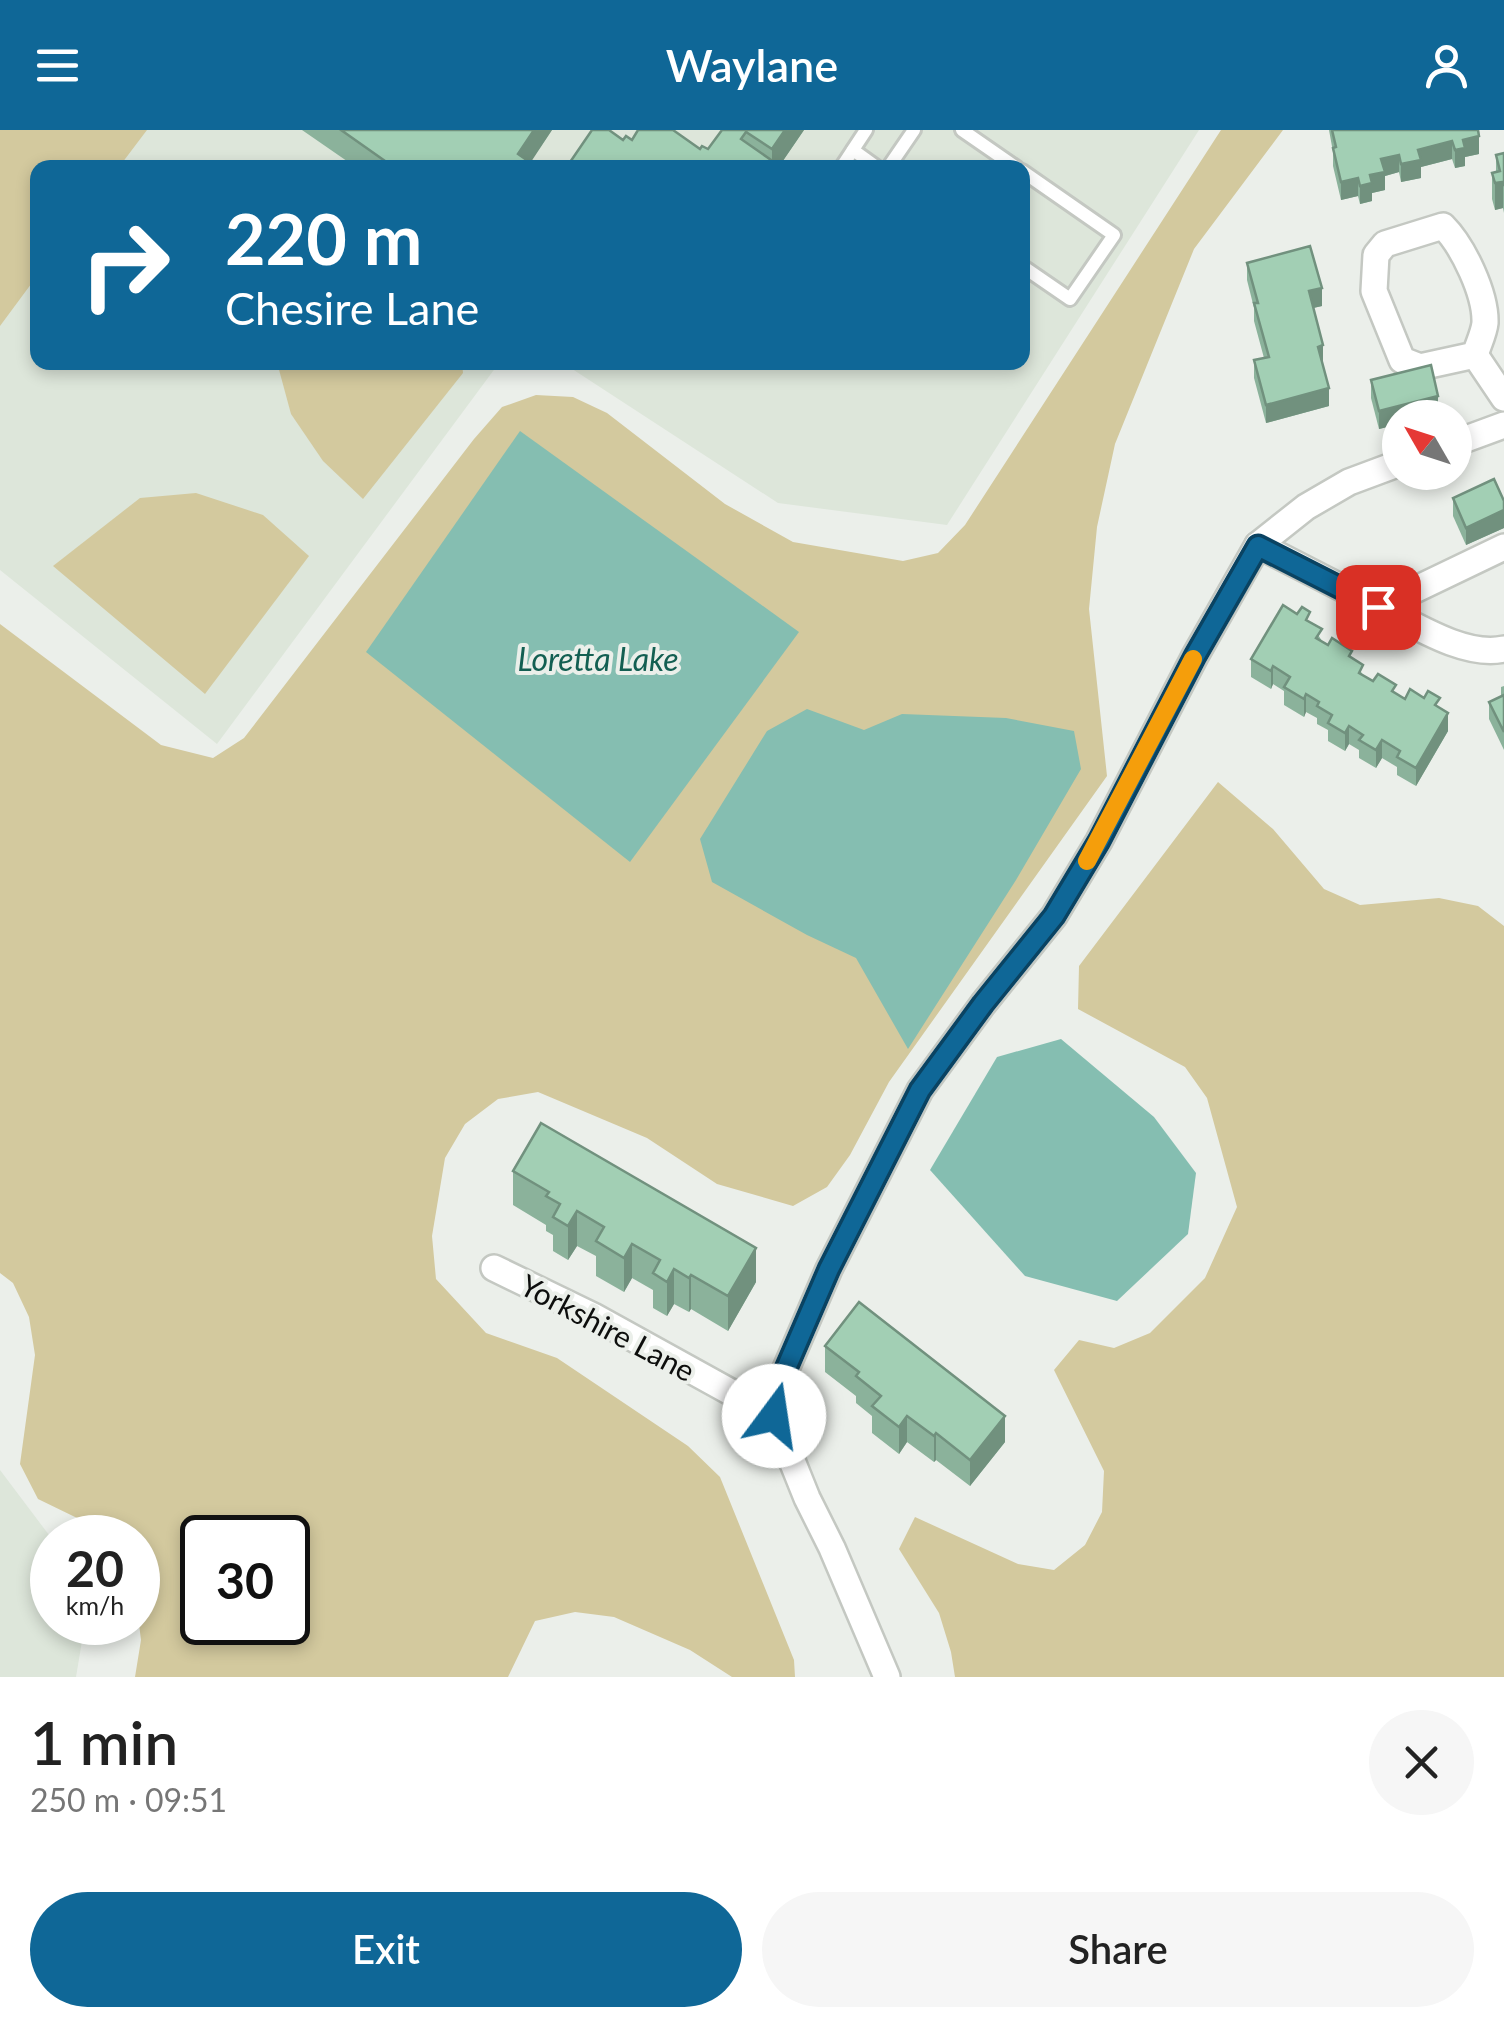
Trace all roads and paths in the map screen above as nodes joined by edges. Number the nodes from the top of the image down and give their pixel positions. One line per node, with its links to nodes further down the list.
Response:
1 (866, 130): 4 (lane)
2 (914, 130): 7 (lane)
3 (962, 130): 8 (lane)
4 (852, 150): 5 (lane); 6 (lane)
5 (846, 160)
6 (866, 160)
7 (893, 160)
8 (1006, 160)
9 (1030, 177): 10 (lane)
10 (1030, 271)
11 (1475, 355): 11 (street); 12 (street)
12 (1504, 398)
13 (1504, 425): 14 (street)
14 (1472, 437)
15 (1382, 470): 16 (street)
16 (1258, 546): 18 (street); 21 (street)
17 (1504, 547): 18 (street)
18 (1378, 607): 19 (street)
19 (1504, 648)
20 (494, 1268): 21 (street, Yorkshire Lane)
21 (774, 1416): 22 (street)
22 (888, 1677)

